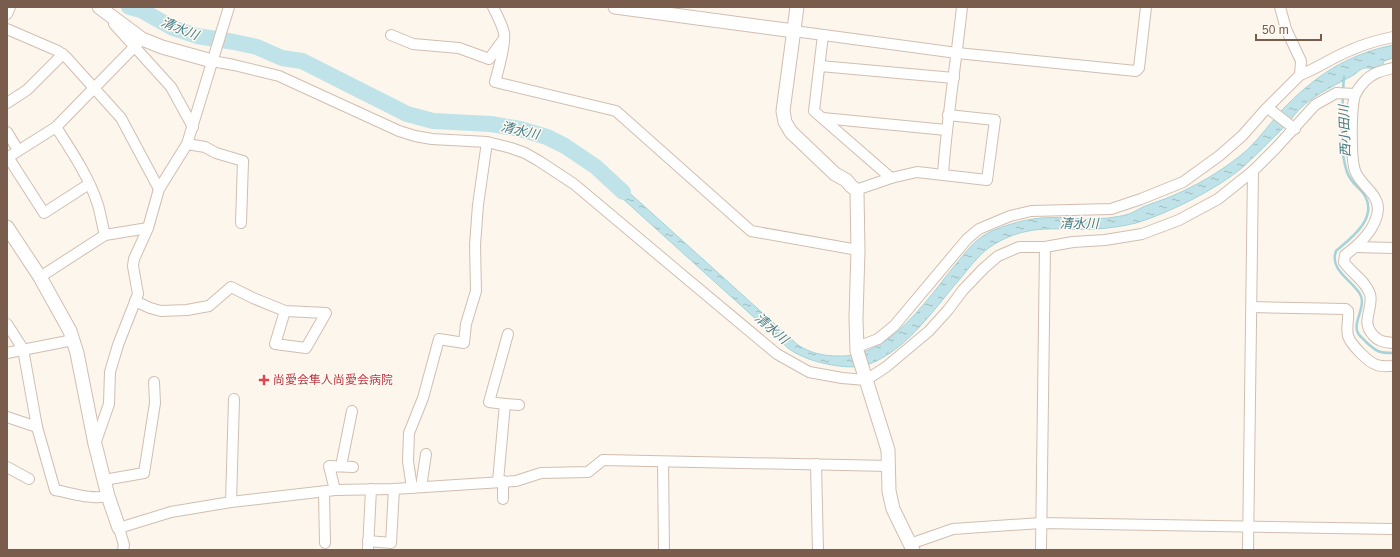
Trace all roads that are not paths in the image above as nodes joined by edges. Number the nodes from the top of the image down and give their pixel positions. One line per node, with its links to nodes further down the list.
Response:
1 (10, 7): 10 (street)
2 (99, 7): 17 (street)
3 (229, 7): 20 (street)
4 (493, 7): 16 (street)
5 (615, 7): 12 (street)
6 (797, 7): 12 (street)
7 (962, 7): 18 (street)
8 (1146, 7): 18 (street)
9 (1280, 7): 23 (street)
10 (7, 14)
11 (7, 29): 19 (street)
12 (794, 31): 14 (street); 45 (street)
13 (392, 35): 16 (street)
14 (823, 35): 18 (street); 21 (street)
15 (1393, 37): 23 (street)
16 (505, 39): 53 (street)
17 (139, 43): 20 (street); 25 (street); 31 (street)
18 (957, 53): 24 (street)
19 (63, 54): 25 (street); 27 (street)
20 (212, 61): 31 (street); 36 (street)
21 (820, 66): 24 (street); 30 (street)
22 (1393, 68): 26 (street)
23 (1300, 75): 28 (street)
24 (954, 78): 29 (street)
25 (95, 88): 32 (street); 44 (street)
26 (1355, 94): 33 (street); 51 (street)
27 (7, 103)
28 (1268, 108): 33 (street); 62 (street)
29 (948, 115): 34 (street); 41 (street)
30 (823, 118): 34 (street); 42 (street)
31 (193, 126): 37 (street)
32 (56, 128): 38 (street); 43 (street)
33 (1295, 129): 40 (street)
34 (946, 130): 41 (street)
35 (7, 132): 38 (street)
36 (487, 142): 66 (street); 85 (street)
37 (187, 144): 44 (street); 46 (street)
38 (18, 150): 39 (street)
39 (8, 157): 43 (street)
40 (1253, 171): 50 (street); 56 (street)
41 (943, 174): 42 (street)
42 (891, 178): 45 (street)
43 (89, 184): 49 (street)
44 (159, 189): 48 (street)
45 (856, 190): 53 (street)
46 (241, 223)
47 (7, 227): 54 (street)
48 (148, 228): 49 (street); 55 (street)
49 (104, 235): 54 (street)
50 (1045, 247): 66 (street); 93 (street)
51 (1356, 247): 52 (street); 61 (street)
52 (1393, 248)
53 (858, 250): 62 (street)
54 (40, 277): 60 (street)
55 (135, 301): 57 (street); 74 (street)
56 (1252, 307): 65 (street); 94 (street)
57 (285, 311): 57 (street)
58 (7, 324): 63 (street)
59 (508, 334): 69 (street)
60 (73, 340): 63 (street); 74 (street)
61 (1393, 343)
62 (857, 349): 66 (street)
63 (23, 350): 64 (street); 73 (street)
64 (7, 353)
65 (1393, 366)
66 (865, 376): 79 (street)
67 (154, 382): 83 (street)
68 (234, 399): 92 (street)
69 (505, 404): 70 (street); 84 (street)
70 (519, 405)
71 (352, 411): 78 (street)
72 (7, 417): 73 (street)
73 (38, 427): 90 (street)
74 (95, 444): 83 (street)
75 (426, 454): 85 (street)
76 (663, 462): 77 (street); 84 (street); 101 (street)
77 (816, 464): 79 (street); 102 (street)
78 (340, 466): 81 (street); 88 (street)
79 (889, 466): 99 (street)
80 (7, 467): 82 (street)
81 (353, 467)
82 (29, 479)
83 (104, 480): 90 (street)
84 (501, 481): 85 (street); 91 (street)
85 (416, 487): 87 (street)
86 (371, 489): 87 (street); 88 (street); 98 (street)
87 (394, 489): 98 (street)
88 (336, 490): 89 (street)
89 (324, 492): 92 (street); 97 (street)
90 (108, 496): 95 (street)
91 (503, 499)
92 (231, 502): 95 (street)
93 (1041, 523): 94 (street); 99 (street); 103 (street)
94 (1249, 526): 96 (street); 104 (street)
95 (119, 528): 100 (street)
96 (1393, 529)
97 (325, 543)
98 (368, 546)
99 (911, 547)
100 (123, 550)
101 (664, 550)
102 (818, 550)
103 (1041, 550)
104 (1248, 550)

